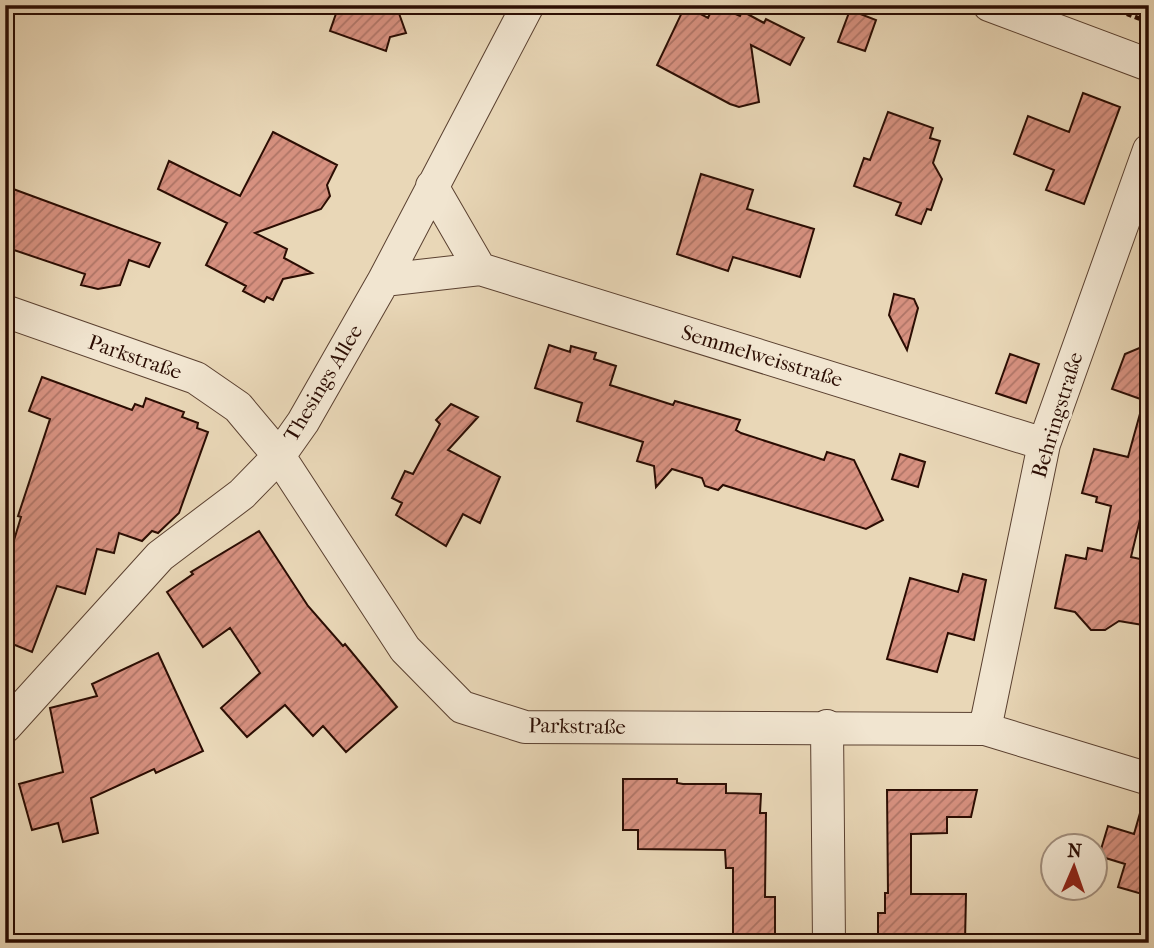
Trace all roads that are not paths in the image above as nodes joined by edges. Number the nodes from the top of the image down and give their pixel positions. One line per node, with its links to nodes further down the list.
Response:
1 (528, 5): 5 (street, Thesings Allee)
2 (989, 5): 3 (street)
3 (1149, 65)
4 (1149, 150): 9 (street, Behringstraße)
5 (432, 186): 6 (street); 7 (street, Thesings Allee)
6 (481, 269): 7 (street, Semmelweisstraße); 9 (street, Semmelweisstraße)
7 (384, 280): 10 (street, Thesings Allee)
8 (5, 311): 10 (street, Parkstraße)
9 (1044, 444): 13 (street, Behringstraße)
10 (279, 456): 11 (street, Thesings Allee); 12 (street, Parkstraße)
11 (5, 726)
12 (827, 726): 13 (street, Parkstraße); 15 (street)
13 (985, 729): 14 (street, Parkstraße)
14 (1149, 779)
15 (829, 943)

